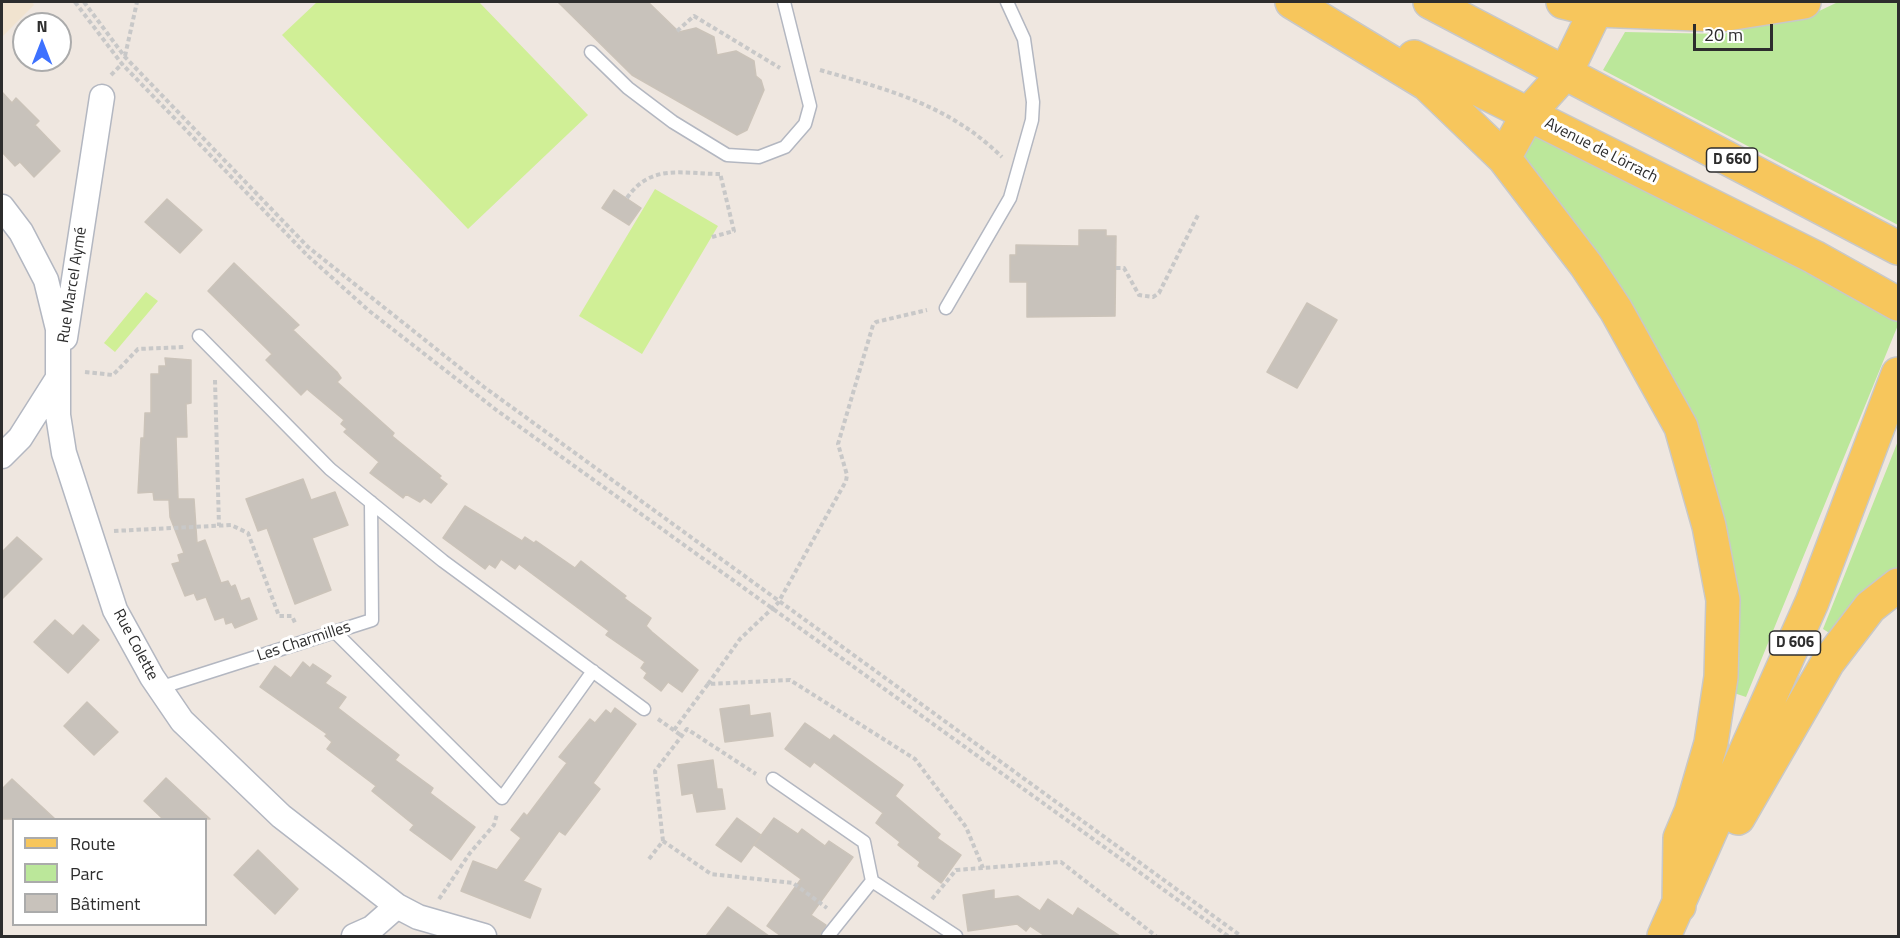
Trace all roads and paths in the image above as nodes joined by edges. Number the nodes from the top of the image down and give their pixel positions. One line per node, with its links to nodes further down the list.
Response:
1 (75, 2): 15 (path)
2 (84, 2): 14 (path)
3 (136, 2): 14 (path)
4 (784, 2): 16 (lane)
5 (1007, 2): 22 (lane)
6 (1292, 2): 21 (main road)
7 (1302, 2): 19 (main road, Avenue de Lörrach)
8 (1430, 2): 17 (main road, D 660)
9 (1563, 2): 11 (main road)
10 (1804, 2): 11 (main road)
11 (1596, 10): 17 (main road)
12 (677, 30): 16 (path)
13 (591, 52): 20 (lane)
14 (125, 57): 15 (path); 42 (path)
15 (122, 64): 18 (path); 43 (path)
16 (802, 70): 20 (lane); 22 (path)
17 (1566, 72): 19 (main road); 28 (main road, D 660)
18 (102, 97): 36 (street, Rue Marcel Aymé)
19 (1528, 114): 21 (main road); 30 (main road, Avenue de Lörrach)
20 (727, 155): 23 (path)
21 (1504, 158): 60 (main road)
22 (1018, 172): 31 (lane)
23 (720, 174): 24 (path); 27 (path)
24 (627, 198)
25 (2, 207): 36 (street, Rue Colette)
26 (1199, 213): 29 (path)
27 (711, 237)
28 (1899, 248)
29 (1116, 268)
30 (1899, 304)
31 (946, 308): 42 (path)
32 (200, 336): 33 (lane); 34 (path)
33 (214, 351): 38 (lane); 39 (path)
34 (85, 372)
35 (1899, 374): 56 (main road, D 606)
36 (59, 377): 37 (street, Rue Marcel Aymé); 48 (street, Rue Colette)
37 (2, 456)
38 (371, 502): 44 (lane, Les Charmilles); 46 (lane)
39 (219, 526): 40 (path); 45 (path)
40 (104, 531)
41 (1899, 585): 56 (main road)
42 (778, 603): 43 (path); 70 (path)
43 (773, 608): 47 (path); 69 (path)
44 (335, 632): 45 (lane, Les Charmilles); 53 (lane)
45 (303, 642): 48 (lane, Les Charmilles)
46 (593, 671): 49 (lane); 53 (lane)
47 (708, 684): 50 (path); 57 (path)
48 (159, 688): 59 (street, Rue Colette)
49 (644, 709): 50 (path)
50 (674, 730): 51 (path)
51 (682, 736): 52 (path); 54 (path)
52 (773, 779): 58 (lane)
53 (502, 798): 63 (path)
54 (663, 841): 55 (path); 62 (path)
55 (650, 859)
56 (1698, 864): 60 (main road, D 606)
57 (983, 868): 61 (path); 68 (path)
58 (872, 881): 61 (lane); 62 (lane)
59 (397, 906): 63 (street, Rue Colette); 64 (street)
60 (1679, 906): 71 (main road, D 606)
61 (920, 913): 67 (lane)
62 (843, 918): 66 (lane)
63 (426, 919): 65 (street, Rue Colette)
64 (354, 936)
65 (484, 936)
66 (828, 936)
67 (956, 936)
68 (1156, 936)
69 (1228, 936)
70 (1240, 936)
71 (1664, 936)

